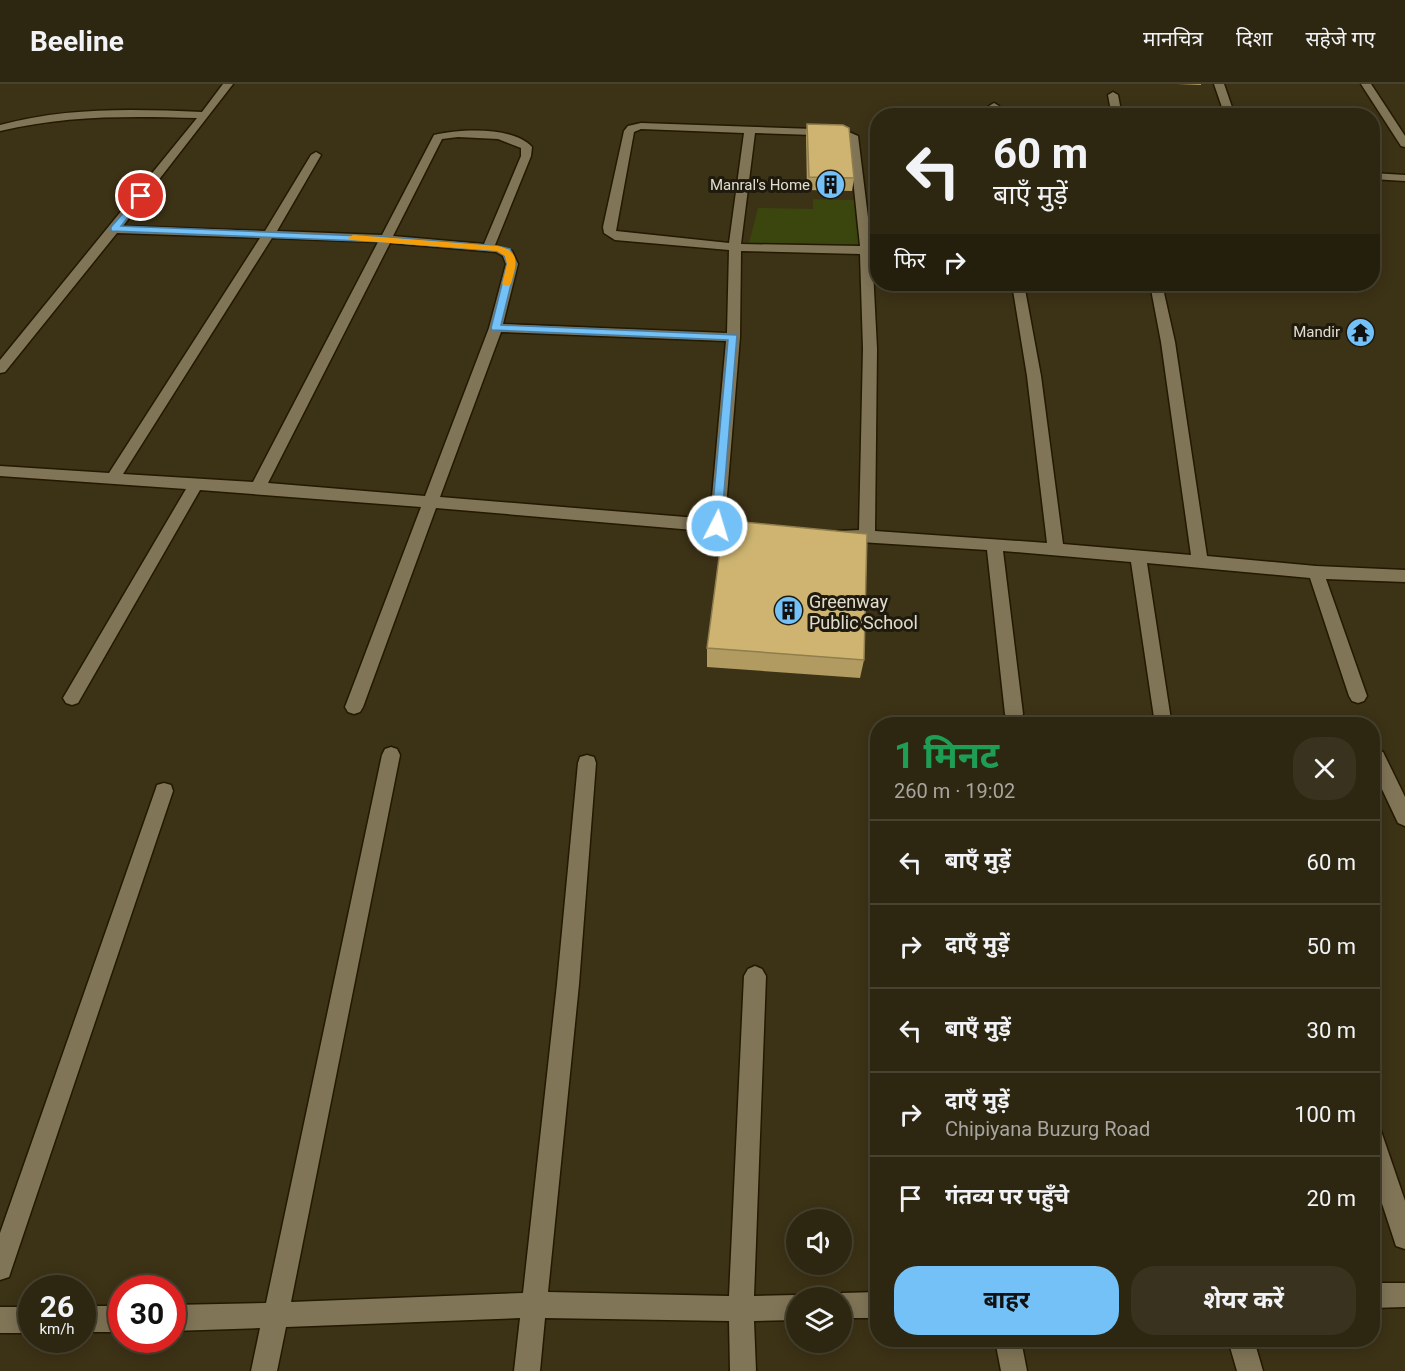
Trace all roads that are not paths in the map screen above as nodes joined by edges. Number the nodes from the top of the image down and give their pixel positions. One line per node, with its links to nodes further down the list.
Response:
1 (228, 84): 7 (street)
2 (1219, 84): 6 (street)
3 (1366, 84): 10 (street)
4 (1113, 95): 5 (street)
5 (1115, 108)
6 (1227, 108)
7 (204, 115): 8 (street); 14 (street)
8 (0, 128)
9 (750, 129): 17 (street); 17 (street); 19 (street)
10 (1405, 144)
11 (316, 155): 15 (street)
12 (1380, 176): 13 (street)
13 (1405, 178)
14 (114, 229): 15 (street); 24 (street)
15 (269, 234): 16 (street); 26 (street)
16 (386, 239): 18 (street); 18 (street); 28 (street)
17 (735, 247): 19 (street); 23 (street)
18 (488, 248): 22 (street)
19 (866, 250): 33 (street)
20 (1019, 291): 35 (street)
21 (1157, 291): 37 (street)
22 (496, 328): 23 (street); 29 (street)
23 (733, 337): 30 (street)
24 (0, 369)
25 (0, 471): 26 (street)
26 (113, 478): 27 (street)
27 (196, 484): 28 (street); 41 (street)
28 (258, 488): 29 (street)
29 (432, 503): 30 (street); 42 (street)
30 (717, 526): 31 (street)
31 (763, 529)
32 (832, 534): 33 (street)
33 (867, 536): 34 (street)
34 (994, 546): 35 (street); 43 (street)
35 (1056, 549): 36 (street)
36 (1138, 557): 37 (street); 44 (street)
37 (1200, 563): 38 (street)
38 (1316, 572): 39 (street); 40 (street)
39 (1405, 576)
40 (1358, 696)
41 (72, 698)
42 (354, 707)
43 (1014, 714)
44 (1162, 717)
45 (392, 754): 61 (street)
46 (587, 763): 56 (street)
47 (1380, 764): 49 (street)
48 (164, 791): 53 (street)
49 (1405, 817)
50 (755, 976): 60 (street)
51 (1380, 1160): 52 (street)
52 (1405, 1237)
53 (0, 1268)
54 (1405, 1295): 55 (street)
55 (1380, 1296)
56 (532, 1305): 60 (street); 61 (street); 68 (street)
57 (870, 1305): 58 (street)
58 (852, 1306)
59 (786, 1308): 60 (street)
60 (741, 1310): 69 (street)
61 (276, 1316): 62 (street); 67 (street)
62 (186, 1318)
63 (0, 1320): 64 (street)
64 (18, 1320)
65 (1009, 1347): 70 (street)
66 (1244, 1347): 71 (street)
67 (264, 1371)
68 (527, 1371)
69 (743, 1371)
70 (1014, 1371)
71 (1250, 1371)

